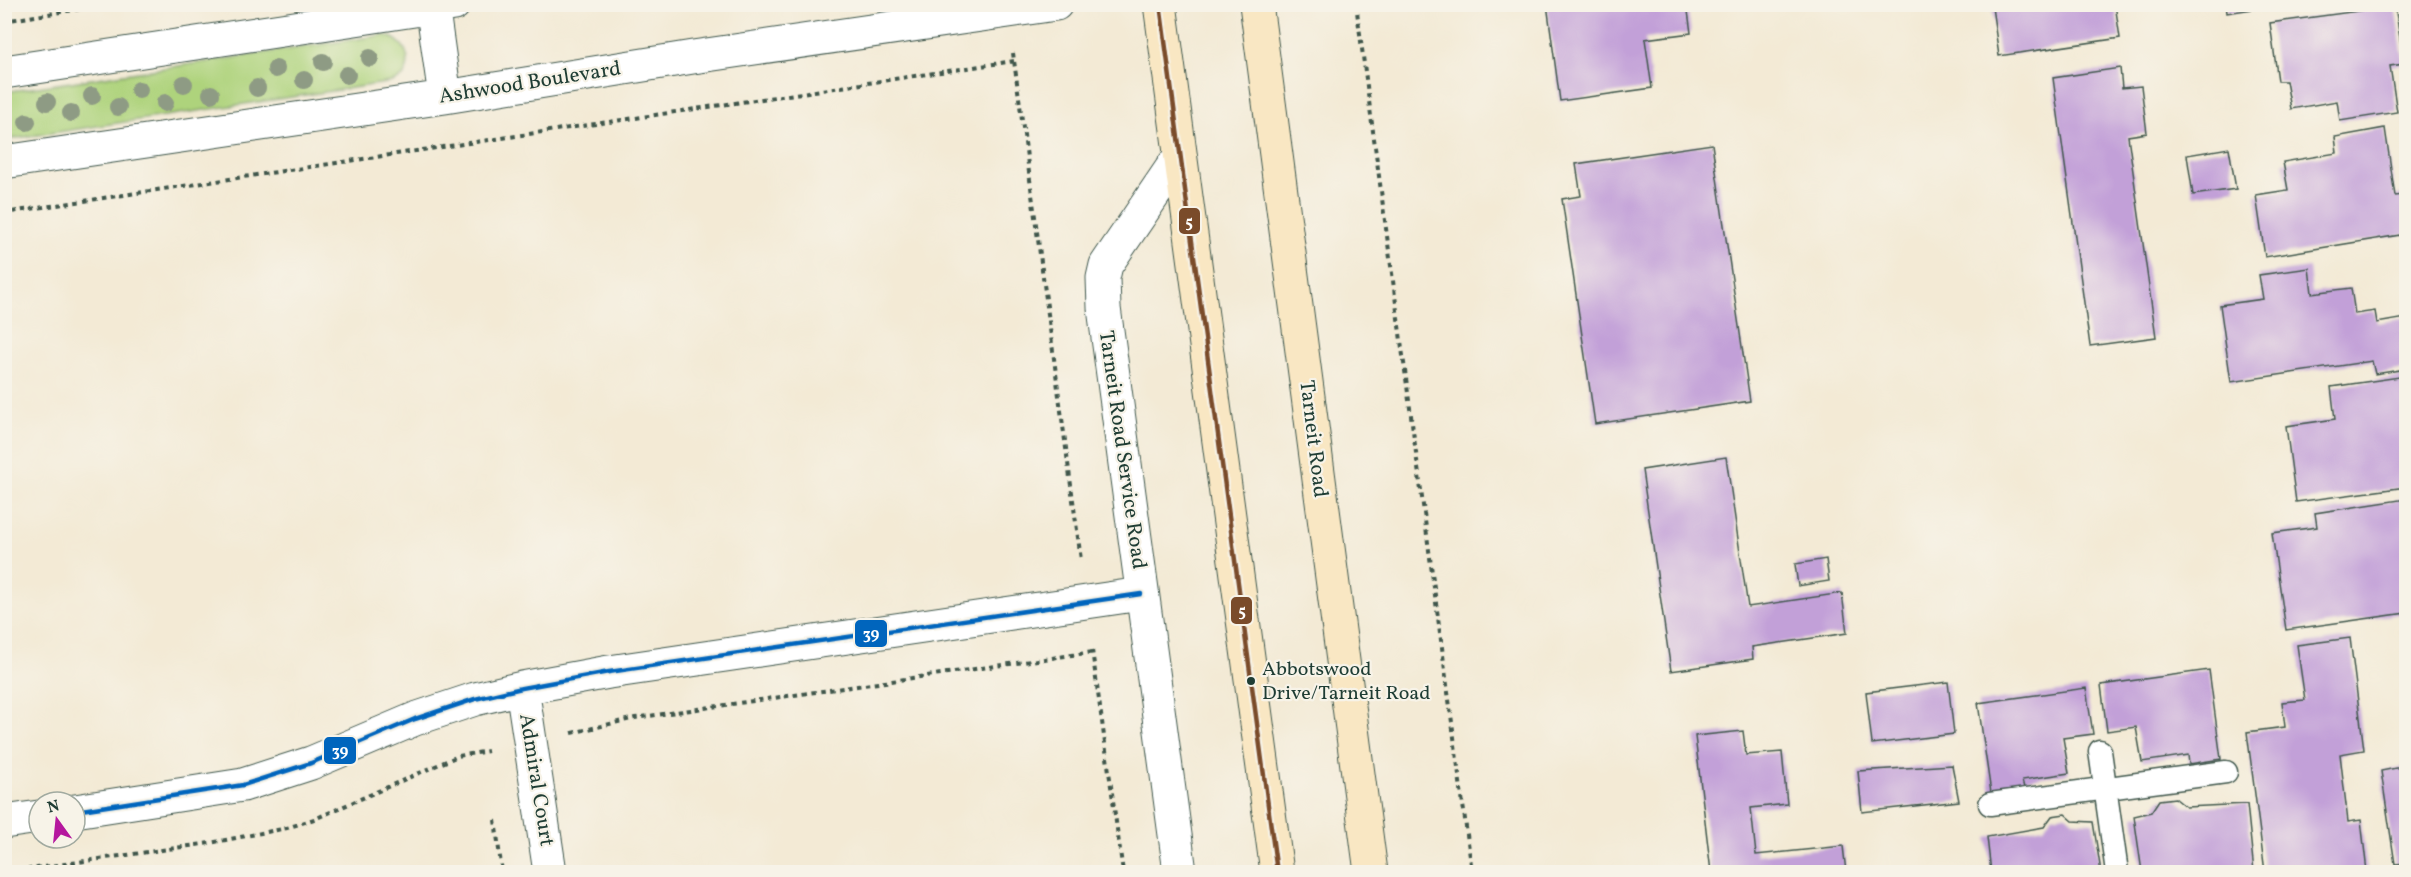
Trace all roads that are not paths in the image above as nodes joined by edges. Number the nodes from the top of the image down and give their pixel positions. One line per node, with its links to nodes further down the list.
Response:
1 (1056, 4): 6 (street, Ashwood Boulevard)
2 (1160, 4): 7 (main road)
3 (1256, 4): 21 (main road, Tarneit Road)
4 (440, 6): 5 (street); 6 (street)
5 (4, 72)
6 (445, 97): 8 (street, Ashwood Boulevard)
7 (1180, 156): 9 (street, Tarneit Road Service Road); 20 (main road)
8 (4, 162)
9 (1141, 594): 10 (street); 19 (street, Tarneit Road Service Road)
10 (522, 688): 15 (street); 18 (street, Admiral Court)
11 (2100, 751): 13 (lane)
12 (2226, 772): 13 (lane)
13 (2105, 788): 14 (lane); 22 (lane)
14 (1990, 804)
15 (87, 809)
16 (27, 819): 17 (street)
17 (4, 822)
18 (550, 873)
19 (1180, 873)
20 (1277, 873)
21 (1371, 873)
22 (2117, 873)

